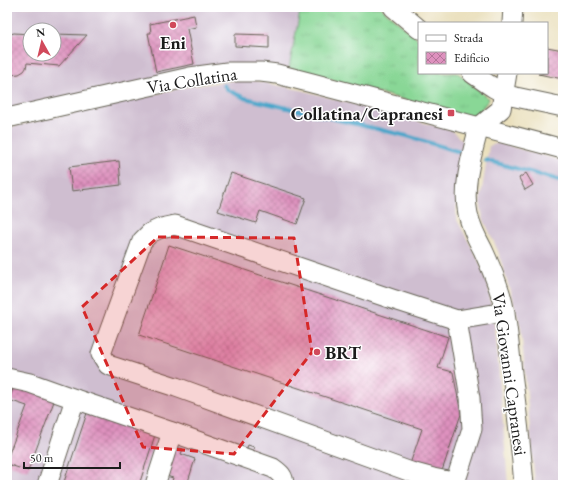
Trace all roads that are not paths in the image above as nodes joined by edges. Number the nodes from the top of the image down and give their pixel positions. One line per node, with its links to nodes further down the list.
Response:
1 (393, 7): 4 (street)
2 (513, 7): 3 (street)
3 (512, 22)
4 (418, 28)
5 (473, 74): 7 (street)
6 (507, 74): 7 (street)
7 (504, 93): 8 (street); 10 (street)
8 (563, 107)
9 (7, 118): 10 (street, Via Collatina)
10 (479, 127): 11 (street, Via Collatina); 12 (street, Via Giovanni Capranesi)
11 (563, 149)
12 (505, 312): 13 (street); 20 (street, Via Giovanni Capranesi)
13 (457, 320): 13 (street)
14 (7, 378): 15 (street)
15 (74, 400): 16 (street); 17 (street)
16 (172, 432): 18 (street); 19 (street)
17 (47, 485)
18 (155, 485)
19 (284, 485)
20 (524, 485)

